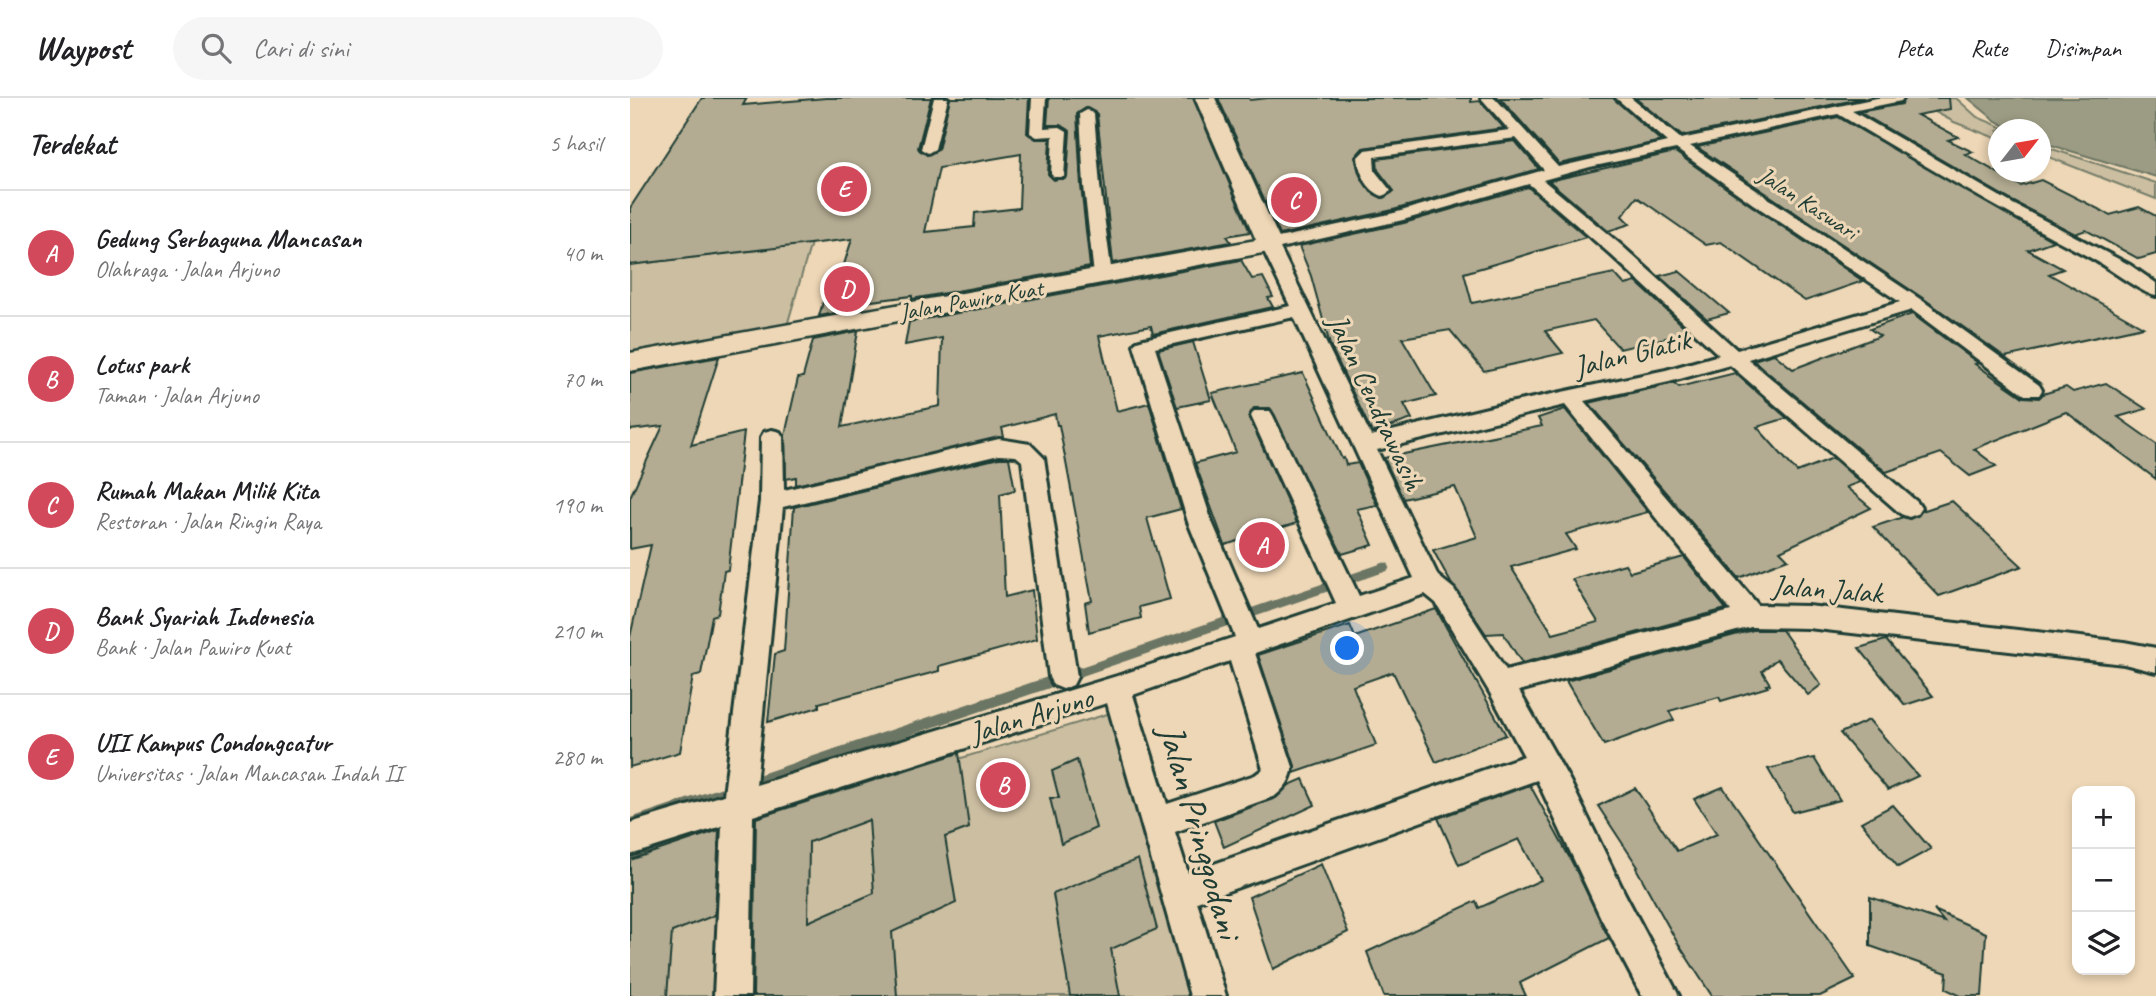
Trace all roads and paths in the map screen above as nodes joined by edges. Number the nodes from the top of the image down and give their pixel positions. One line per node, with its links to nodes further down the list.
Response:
1 (941, 98): 11 (street)
2 (1039, 98): 13 (street)
3 (1205, 98): 16 (main road)
4 (1488, 98): 9 (street)
5 (1623, 98): 10 (street, Jalan Kaswari)
6 (1896, 98): 7 (street)
7 (1840, 110): 10 (street); 18 (street)
8 (1087, 114): 17 (street)
9 (1522, 133): 12 (street); 15 (street)
10 (1676, 144): 12 (street); 19 (street, Jalan Kaswari)
11 (928, 149)
12 (1555, 173): 14 (street)
13 (1059, 174)
14 (1532, 179): 16 (street); 21 (street)
15 (1383, 191)
16 (1270, 246): 17 (main road, Jalan Pawiro Kuat); 20 (street, Jalan Cendrawasih)
17 (1103, 275): 22 (main road, Jalan Pawiro Kuat)
18 (2156, 291)
19 (1912, 304): 21 (street, Jalan Glatik); 23 (street, Jalan Kaswari)
20 (1300, 310): 27 (street, Jalan Cendrawasih); 33 (street)
21 (1734, 358): 24 (street, Jalan Glatik); 29 (street)
22 (630, 362)
23 (2032, 390)
24 (1571, 398): 27 (street, Jalan Glatik); 32 (street)
25 (1262, 416): 31 (street)
26 (772, 437): 28 (street)
27 (1363, 446): 30 (street, Jalan Cendrawasih)
28 (772, 500): 35 (street); 39 (street)
29 (1909, 508)
30 (1429, 583): 31 (street, Jalan Arjuno); 36 (street, Jalan Cendrawasih)
31 (1352, 609): 33 (street, Jalan Arjuno)
32 (1752, 616): 34 (street, Jalan Jalak); 36 (street, Jalan Jalak)
33 (1245, 645): 37 (street, Jalan Arjuno); 40 (street)
34 (2156, 660)
35 (1063, 677)
36 (1500, 684): 38 (street, Jalan Cendrawasih)
37 (1117, 688): 39 (street, Jalan Arjuno); 40 (street, Jalan Pringgodani)
38 (1542, 764): 42 (street); 45 (street, Jalan Cendrawasih)
39 (738, 806): 41 (street, Jalan Arjuno); 43 (street)
40 (1157, 823): 42 (street, Jalan Pringgodani)
41 (630, 839)
42 (1177, 893): 44 (street, Jalan Pringgodani)
43 (733, 996)
44 (1208, 996)
45 (1661, 996)

